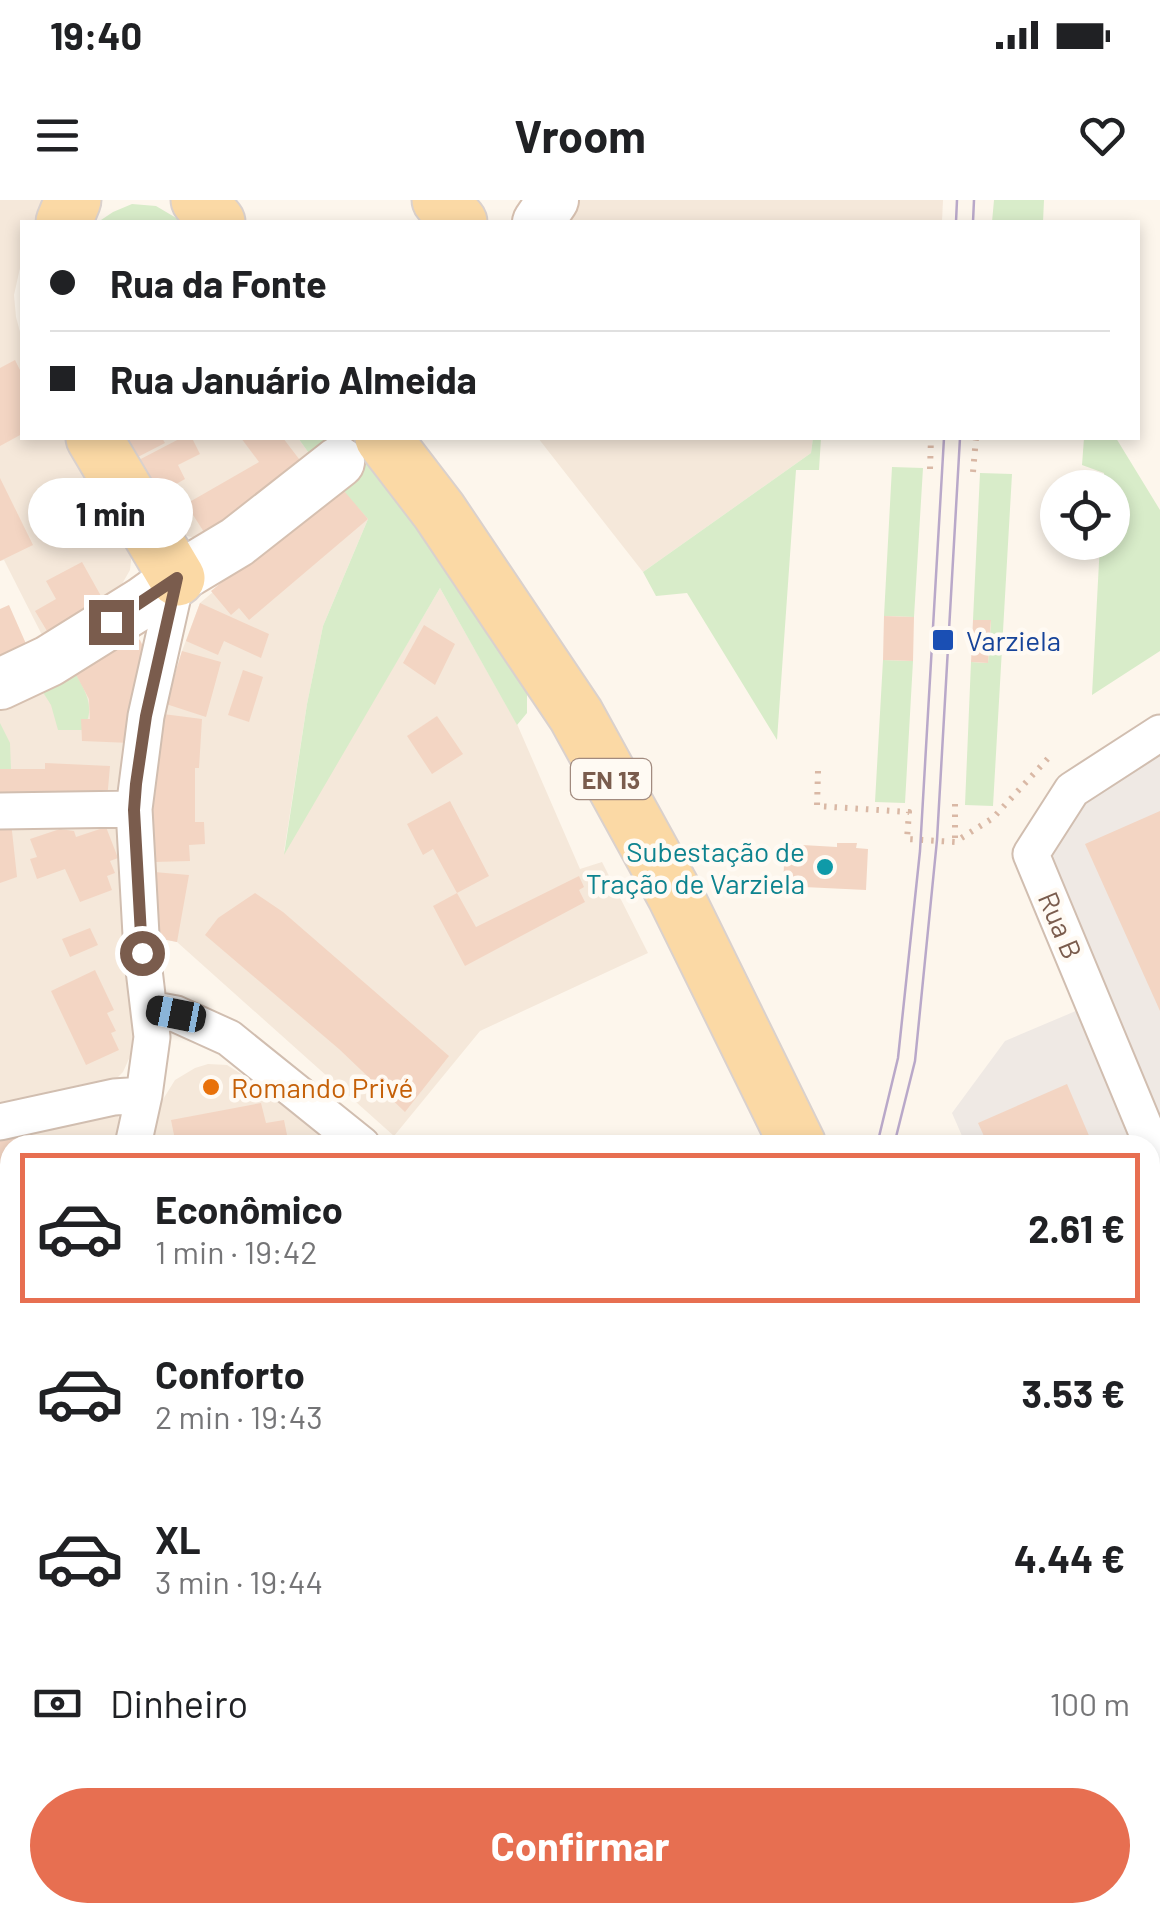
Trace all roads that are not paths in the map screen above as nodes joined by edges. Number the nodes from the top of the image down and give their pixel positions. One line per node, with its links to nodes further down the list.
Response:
1 (200, 200): 3 (main road)
2 (440, 200): 4 (main road)
3 (215, 220)
4 (457, 220)
5 (95, 440): 7 (main road)
6 (361, 450): 7 (street); 17 (main road, EN 13)
7 (177, 578): 8 (street); 10 (street)
8 (0, 684)
9 (1160, 733): 18 (street, Rua B)
10 (134, 810): 11 (street); 12 (street)
11 (0, 811)
12 (149, 1008): 13 (street); 16 (street)
13 (144, 1094): 14 (street); 15 (street)
14 (0, 1122)
15 (135, 1135)
16 (349, 1135)
17 (793, 1135)
18 (1148, 1135)

